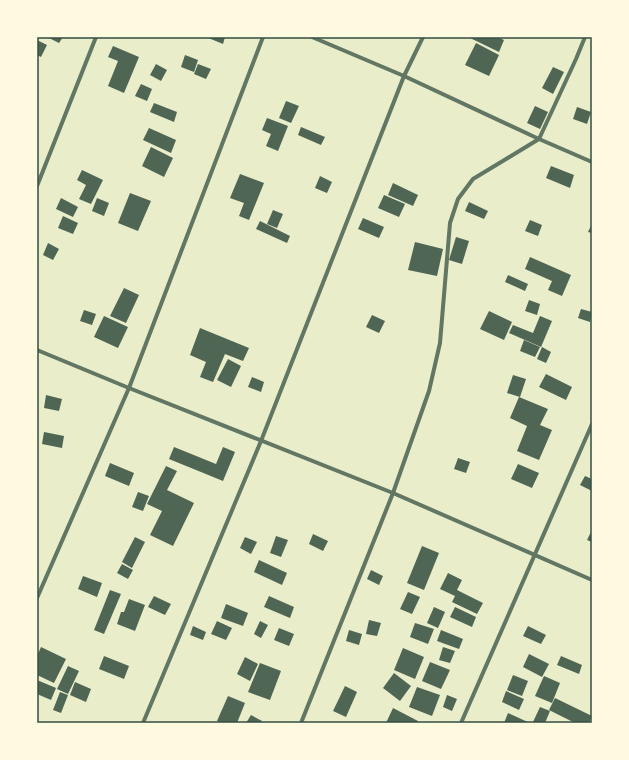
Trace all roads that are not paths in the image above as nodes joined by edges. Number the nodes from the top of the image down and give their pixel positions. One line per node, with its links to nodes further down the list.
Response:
1 (96, 37): 9 (street)
2 (263, 37): 11 (street)
3 (312, 37): 6 (street)
4 (423, 37): 6 (street)
5 (585, 37): 7 (street)
6 (404, 76): 7 (street); 13 (street)
7 (539, 139): 8 (street); 14 (street)
8 (592, 162)
9 (37, 186)
10 (37, 350): 11 (street)
11 (129, 388): 13 (street); 17 (street)
12 (592, 424): 15 (street)
13 (261, 441): 14 (street); 18 (street)
14 (392, 493): 15 (street); 19 (street)
15 (533, 555): 16 (street); 20 (street)
16 (592, 580)
17 (37, 598)
18 (144, 723)
19 (301, 723)
20 (461, 723)

